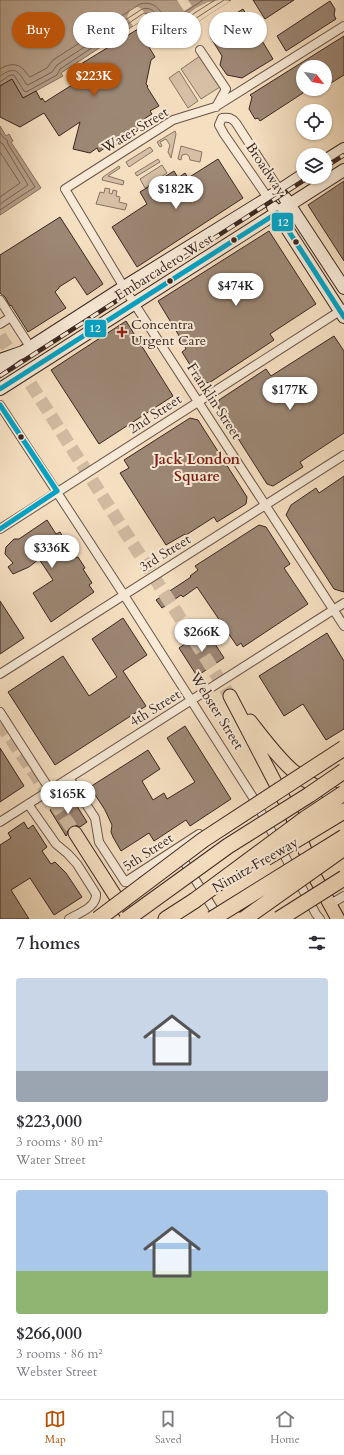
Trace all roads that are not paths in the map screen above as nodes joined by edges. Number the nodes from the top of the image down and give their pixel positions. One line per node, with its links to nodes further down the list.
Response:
1 (344, 26): 3 (street, Water Street)
2 (200, 50): 3 (street)
3 (216, 107): 4 (street, Broadway); 9 (street, Water Street)
4 (222, 118): 10 (street, Broadway); 11 (street, Broadway)
5 (344, 149): 6 (street)
6 (332, 157)
7 (344, 170): 12 (street, Embarcadero West)
8 (296, 180): 10 (street, Embarcadero West)
9 (65, 189): 14 (street, Franklin Street)
10 (280, 191): 11 (street, Embarcadero West); 12 (street, Broadway)
11 (268, 198): 13 (street, Broadway); 14 (street, Embarcadero West)
12 (290, 204): 13 (street, Embarcadero West); 15 (street, Broadway)
13 (277, 213): 17 (street, Embarcadero West); 18 (street, Broadway)
14 (124, 287): 17 (street, Franklin Street); 21 (street, Embarcadero West)
15 (344, 288)
16 (0, 300): 19 (street)
17 (134, 303): 24 (street, Embarcadero West); 25 (street, Franklin Street)
18 (343, 312): 25 (street, 2nd Street)
19 (11, 317): 20 (street); 21 (street)
20 (0, 324)
21 (25, 347): 22 (street, Embarcadero West); 23 (street, Embarcadero West)
22 (0, 360)
23 (0, 369)
24 (0, 389)
25 (199, 401): 28 (street, 2nd Street); 29 (street, Franklin Street)
26 (0, 405): 28 (street, Webster Street)
27 (344, 454): 29 (street, 3rd Street)
28 (57, 492): 30 (street, 2nd Street); 31 (street, Webster Street)
29 (266, 505): 31 (street, 3rd Street); 33 (street, Franklin Street)
30 (0, 529)
31 (124, 595): 35 (street, 3rd Street); 36 (street, Webster Street)
32 (344, 603): 33 (street, 4th Street)
33 (333, 610): 34 (street, Franklin Street); 36 (street, 4th Street)
34 (344, 626)
35 (0, 674)
36 (192, 700): 42 (street, 4th Street); 46 (street, Webster Street)
37 (0, 712): 43 (street)
38 (344, 740): 40 (street)
39 (344, 748): 64 (highway, bridge)
40 (344, 754)
41 (344, 771): 53 (highway, bridge)
42 (69, 778): 43 (street, 4th Street); 58 (street)
43 (50, 790): 47 (street, 4th Street)
44 (344, 793): 60 (highway, bridge)
45 (344, 797): 61 (main road, Webster Street)
46 (254, 799): 48 (street, Webster Street); 55 (street, 5th Street)
47 (28, 804): 50 (street, 4th Street); 63 (street)
48 (259, 809): 56 (street, 5th Street); 62 (street, Webster Street)
49 (344, 811): 60 (highway, Nimitz Freeway, bridge)
50 (0, 822)
51 (75, 833): 65 (main road)
52 (344, 837): 67 (highway, Nimitz Freeway, bridge)
53 (228, 846): 64 (highway, bridge); 65 (highway, bridge)
54 (344, 848): 69 (highway, bridge)
55 (177, 849): 56 (street); 58 (street, 5th Street)
56 (183, 859): 58 (street, 5th Street); 68 (street)
57 (344, 878): 70 (highway, bridge)
58 (125, 882)
59 (344, 896): 61 (street)
60 (194, 901): 66 (highway, Nimitz Freeway)
61 (329, 906): 71 (main road, Webster Street)
62 (315, 917)
63 (69, 919)
64 (99, 919)
65 (128, 919)
66 (166, 919)
67 (212, 919)
68 (219, 919)
69 (244, 919)
70 (279, 919)
71 (338, 919)

